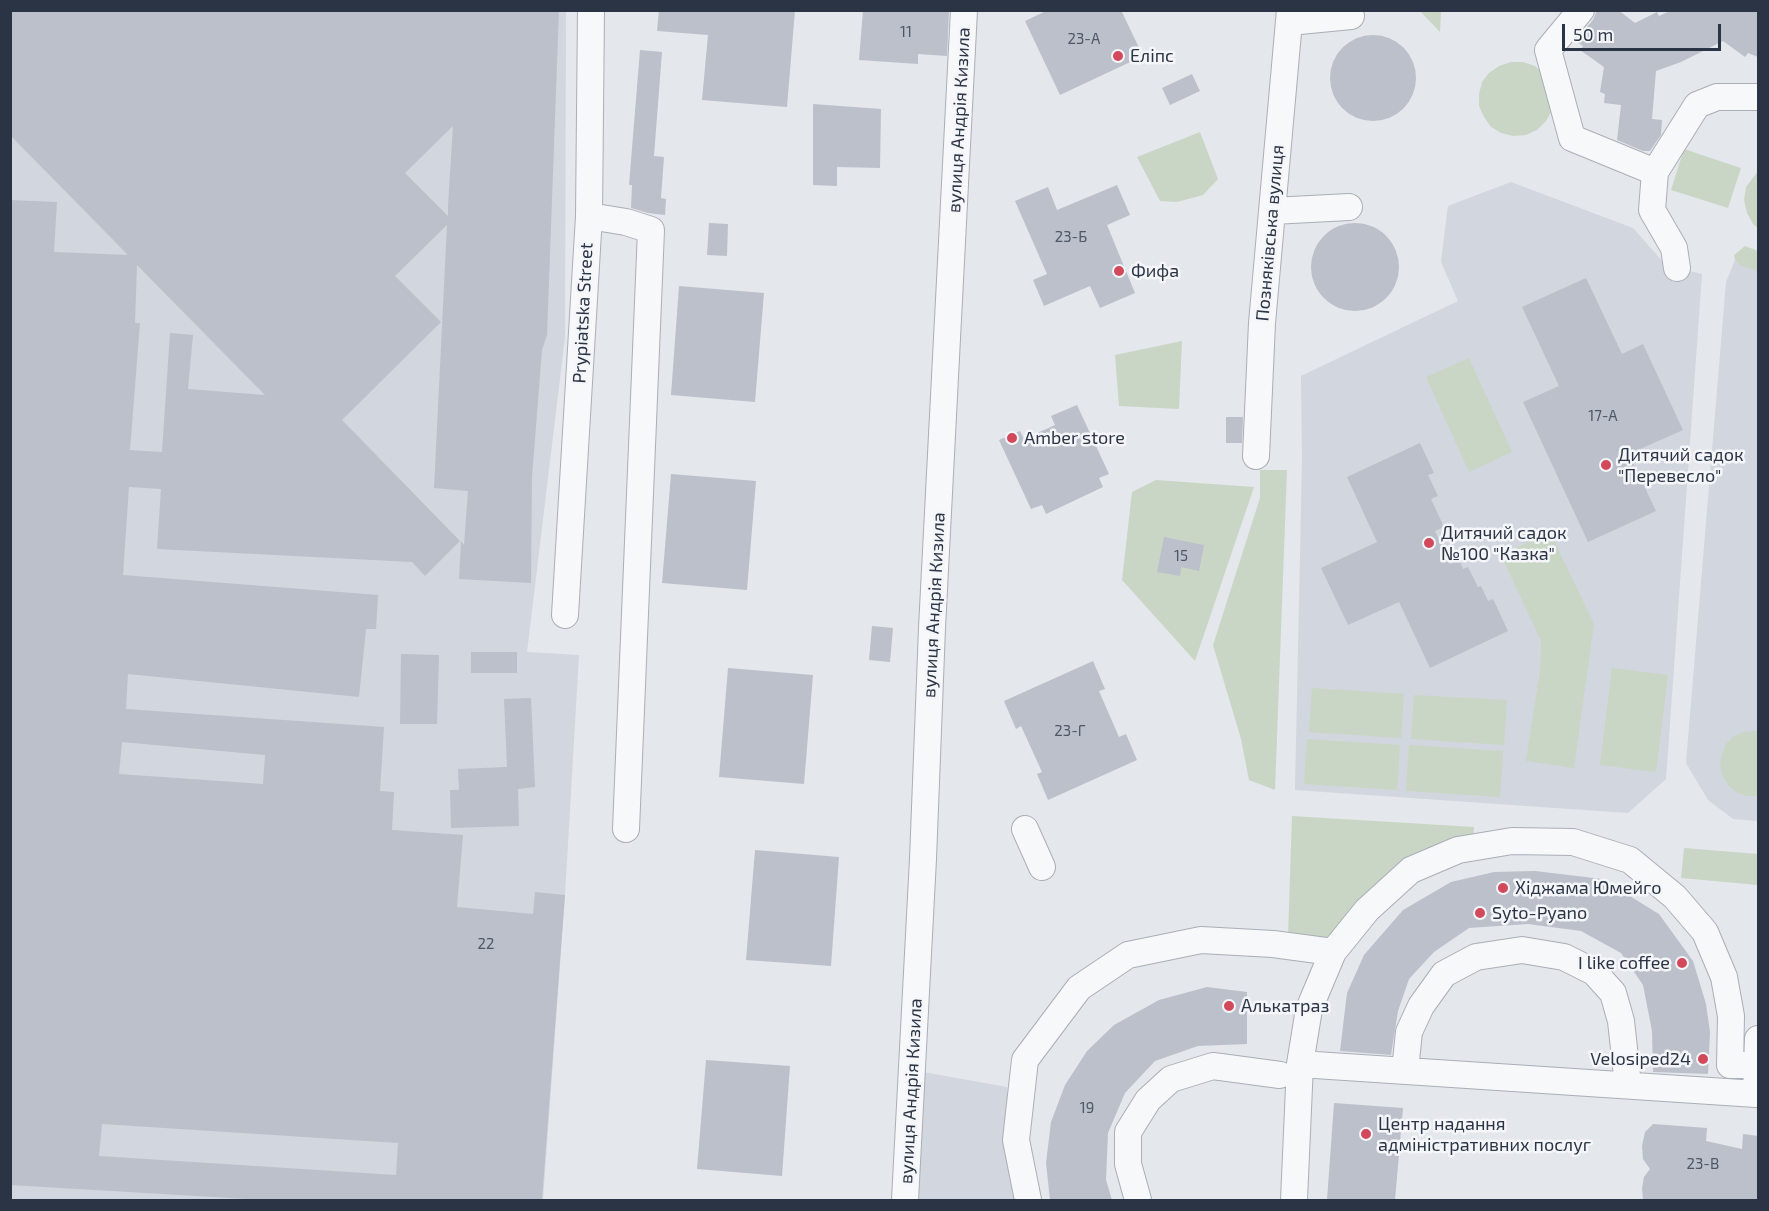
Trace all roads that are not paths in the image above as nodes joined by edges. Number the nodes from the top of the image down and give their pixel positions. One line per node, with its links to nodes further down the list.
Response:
1 (591, 10): 10 (street, Prypiatska Street)
2 (964, 10): 23 (street, вулиця Андрія Кизила)
3 (1581, 10): 7 (street)
4 (1290, 16): 5 (street); 9 (street, Позняківська вулиця)
5 (1351, 16)
6 (1758, 97): 7 (street)
7 (1655, 172): 11 (street)
8 (1348, 207): 9 (street)
9 (1272, 211): 12 (street, Позняківська вулиця)
10 (589, 216): 13 (street, Prypiatska Street); 15 (street)
11 (1677, 268)
12 (1256, 456)
13 (565, 615)
14 (1025, 828): 16 (street)
15 (627, 829)
16 (1042, 867)
17 (1333, 952): 19 (street); 20 (street); 24 (street)
18 (1758, 1039): 19 (street)
19 (1756, 1065): 22 (street)
20 (1290, 1069): 21 (street); 25 (street); 26 (street)
21 (1404, 1070): 22 (street); 22 (street)
22 (1628, 1085)
23 (905, 1200)
24 (1028, 1200)
25 (1138, 1200)
26 (1294, 1200)

